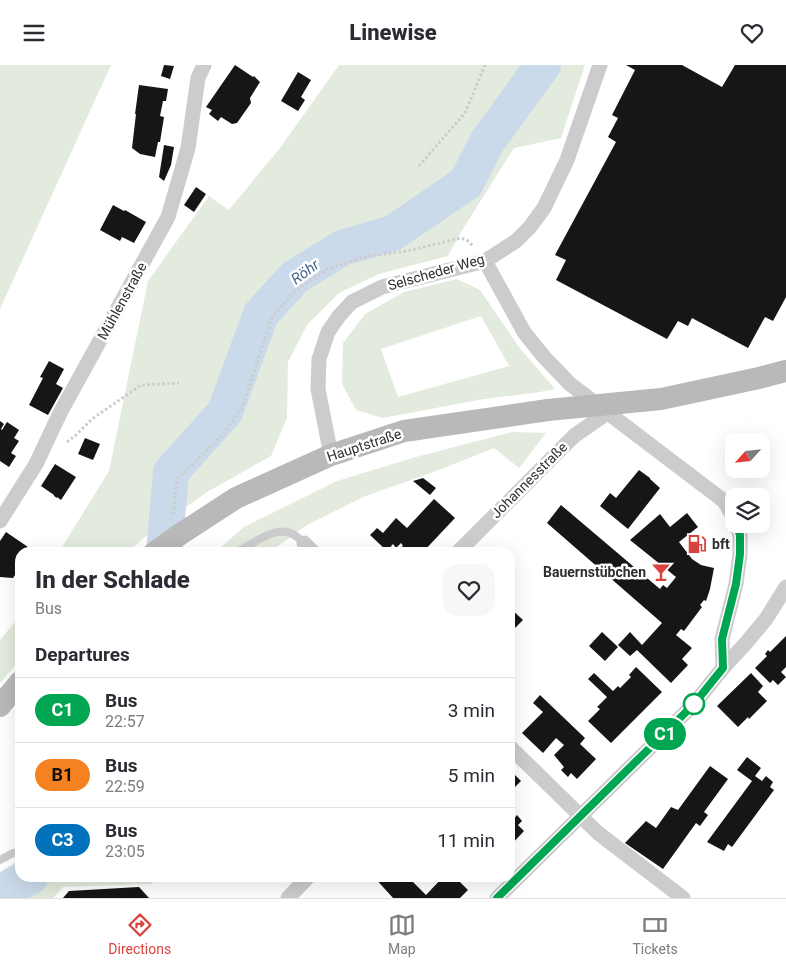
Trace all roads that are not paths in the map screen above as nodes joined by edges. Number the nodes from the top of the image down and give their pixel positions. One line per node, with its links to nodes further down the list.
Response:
1 (204, 65): 8 (street, Mühlenstraße)
2 (600, 65): 3 (street, Selscheder Weg)
3 (485, 261): 5 (street); 6 (street, Selscheder Weg)
4 (786, 371): 6 (main road, Hauptstraße, bridge)
5 (607, 413): 7 (street); 13 (street, Johannesstraße)
6 (331, 455): 10 (main road, Hauptstraße, bridge)
7 (725, 503)
8 (0, 521)
9 (739, 533): 15 (street)
10 (163, 547)
11 (245, 547): 12 (lane)
12 (308, 547)
13 (462, 547)
14 (786, 587): 15 (street)
15 (723, 668): 19 (street)
16 (15, 687): 17 (main road)
17 (0, 705)
18 (515, 752): 19 (street)
19 (581, 815): 22 (street); 27 (street)
20 (15, 853): 21 (lane)
21 (0, 860)
22 (515, 880)
23 (303, 882): 25 (street)
24 (513, 882): 26 (street)
25 (288, 898)
26 (497, 898)
27 (683, 898)

